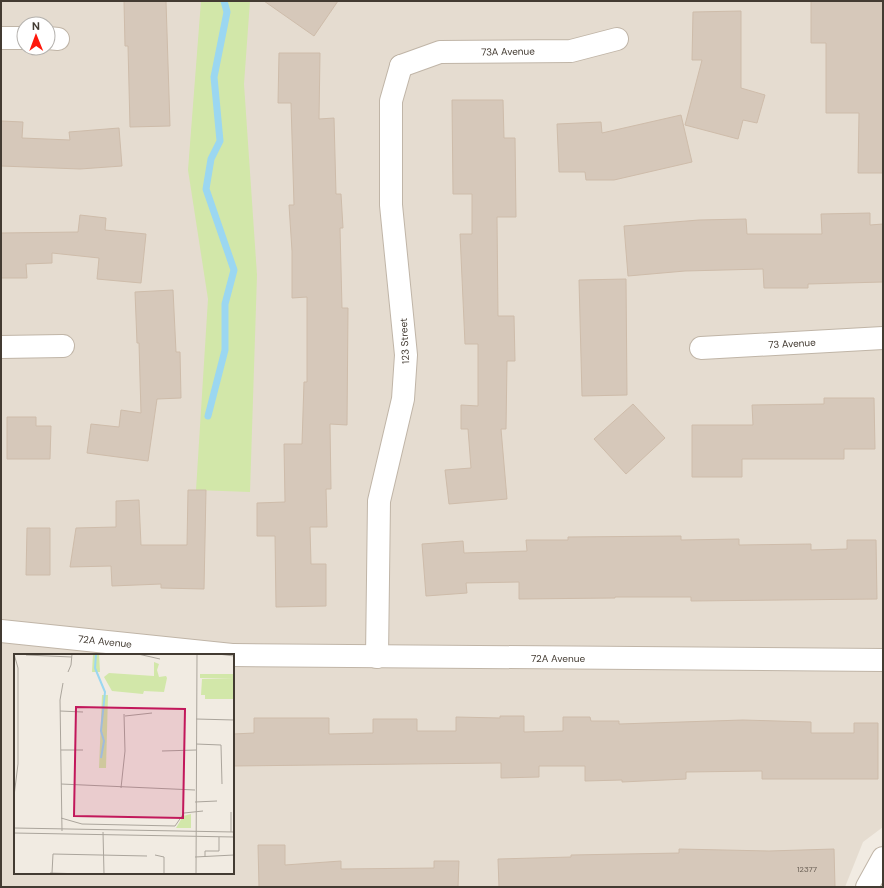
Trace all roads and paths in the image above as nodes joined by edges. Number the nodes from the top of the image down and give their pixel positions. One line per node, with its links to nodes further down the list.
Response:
1 (1, 38): 2 (street)
2 (16, 38)
3 (617, 39): 4 (street, 73A Avenue)
4 (396, 59): 12 (street, 123 Street)
5 (883, 338): 8 (street, 73 Avenue)
6 (63, 346): 7 (street)
7 (1, 347)
8 (701, 348)
9 (1, 631): 10 (street, 72A Avenue)
10 (223, 654)
11 (234, 655): 12 (street, 72A Avenue)
12 (377, 657): 13 (street, 72A Avenue)
13 (883, 660)
14 (883, 858): 15 (street)
15 (867, 887)

